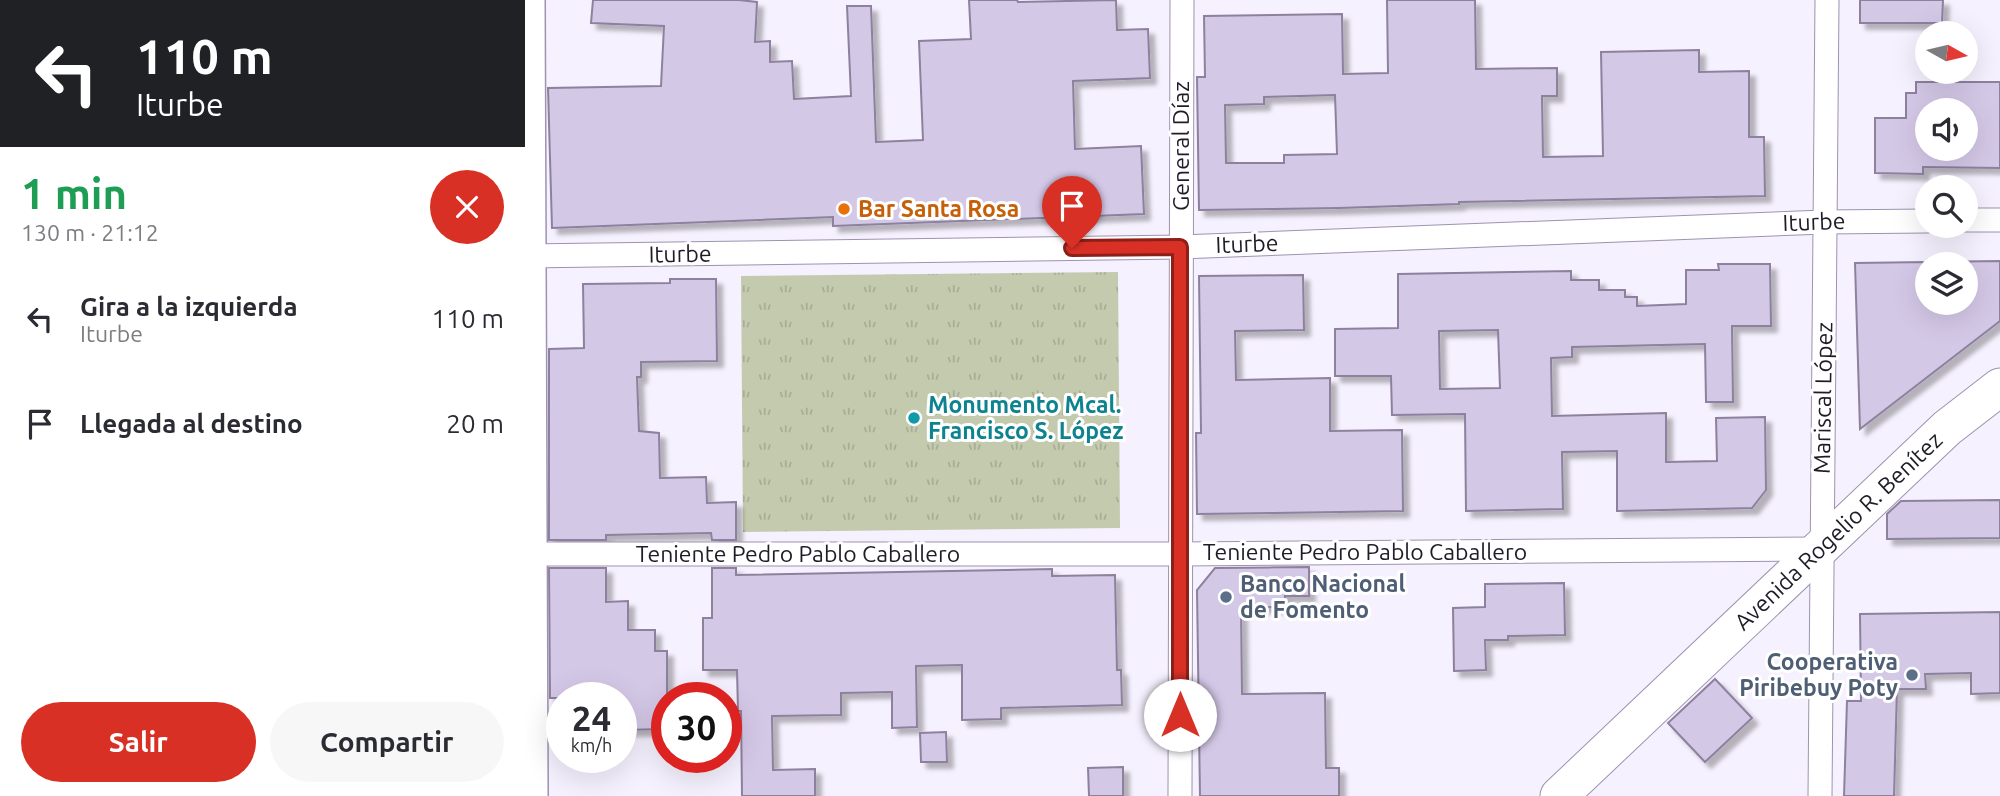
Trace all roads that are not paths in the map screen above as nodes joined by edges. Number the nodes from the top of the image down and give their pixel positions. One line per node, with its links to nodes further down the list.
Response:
1 (528, 0): 9 (street)
2 (1182, 0): 8 (street, General Díaz)
3 (1827, 0): 7 (street, Mariscal López)
4 (1915, 220): 7 (street, Iturbe)
5 (1978, 220): 6 (street)
6 (2000, 220)
7 (1825, 222): 8 (street, Iturbe); 11 (street, Mariscal López)
8 (1180, 247): 9 (street, Iturbe); 13 (street, General Díaz)
9 (527, 256): 12 (street)
10 (2000, 387): 11 (main road, Avenida Rogelio R. Benítez)
11 (1821, 549): 13 (street, Teniente Pedro Pablo Caballero); 16 (main road, Avenida Rogelio R. Benítez); 17 (street, Mariscal López)
12 (530, 554): 13 (street, Teniente Pedro Pablo Caballero); 14 (street)
13 (1181, 554): 15 (street, General Díaz)
14 (531, 796)
15 (1180, 796)
16 (1559, 796)
17 (1820, 796)

